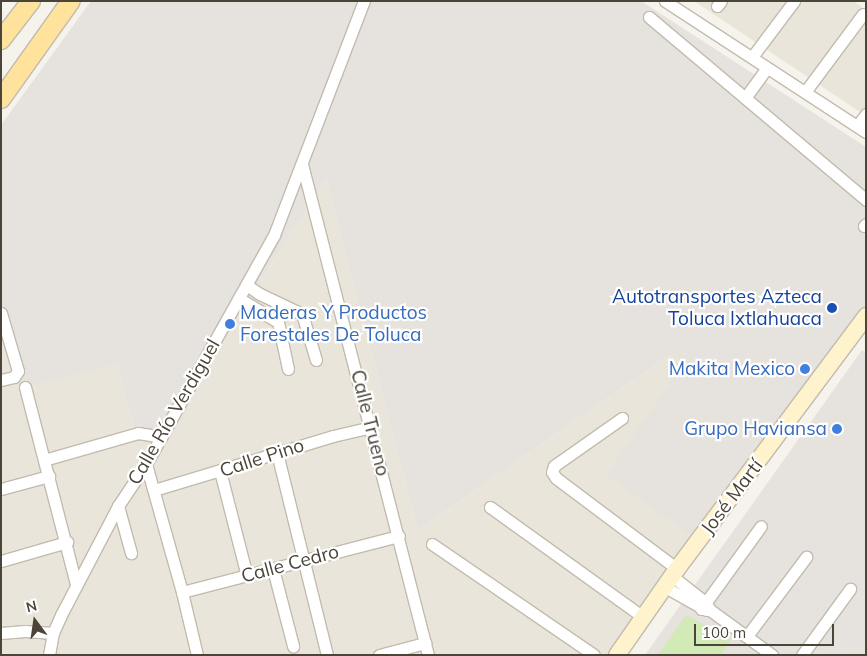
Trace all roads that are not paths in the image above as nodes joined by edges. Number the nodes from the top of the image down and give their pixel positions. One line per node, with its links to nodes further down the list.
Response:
1 (31, 1): 8 (main road)
2 (71, 1): 13 (main road)
3 (364, 1): 16 (street, Calle Río Verdiguel)
4 (665, 1): 9 (street)
5 (794, 1): 9 (street)
6 (863, 14): 11 (street)
7 (649, 17): 12 (street)
8 (1, 40)
9 (752, 57): 10 (street)
10 (767, 68): 11 (street); 12 (street)
11 (805, 92): 15 (street)
12 (745, 98): 17 (street)
13 (1, 99)
14 (866, 114): 15 (street)
15 (861, 129)
16 (302, 164): 18 (street, Calle Río Verdiguel); 27 (street, Calle Trueno)
17 (866, 200)
18 (248, 286): 19 (street, Calle Río Verdiguel); 22 (street)
19 (240, 299): 23 (street); 28 (street, Calle Río Verdiguel)
20 (1, 313): 24 (street)
21 (866, 316): 48 (main road, José Martí)
22 (316, 360)
23 (288, 369)
24 (1, 380)
25 (25, 387): 30 (street)
26 (622, 418): 48 (street)
27 (371, 427): 29 (street, Calle Pino); 39 (street, Calle Trueno)
28 (162, 437): 30 (street); 31 (street, Calle Río Verdiguel)
29 (277, 453): 32 (street, Calle Pino); 44 (street)
30 (44, 460): 33 (street)
31 (146, 464): 35 (street); 36 (street, Calle Río Verdiguel)
32 (220, 471): 35 (street, Calle Pino); 47 (street)
33 (49, 476): 34 (street); 40 (street)
34 (1, 489)
35 (154, 490): 51 (street)
36 (118, 506): 42 (street); 49 (street, Calle Río Verdiguel)
37 (490, 507): 53 (street)
38 (761, 526): 52 (street)
39 (398, 536): 44 (street, Calle Cedro); 58 (street, Calle Trueno)
40 (66, 542): 45 (street); 49 (street)
41 (432, 544): 63 (street)
42 (131, 553)
43 (806, 557): 56 (street)
44 (302, 560): 46 (street, Calle Cedro); 61 (street)
45 (1, 561)
46 (273, 569): 47 (street, Calle Cedro); 57 (street)
47 (247, 576): 51 (street, Calle Cedro)
48 (671, 577): 52 (street); 53 (main road, José Martí)
49 (76, 584): 55 (street, Calle Río Verdiguel)
50 (850, 589): 66 (street)
51 (182, 592): 60 (street)
52 (705, 607): 56 (street)
53 (644, 617): 64 (main road, José Martí)
54 (1, 633): 55 (street)
55 (53, 633): 59 (street, Calle Río Verdiguel)
56 (747, 636): 65 (street)
57 (294, 646)
58 (427, 649): 62 (street)
59 (49, 655)
60 (197, 655)
61 (327, 655)
62 (379, 655)
63 (594, 655)
64 (617, 655)
65 (772, 655)
66 (802, 655)

